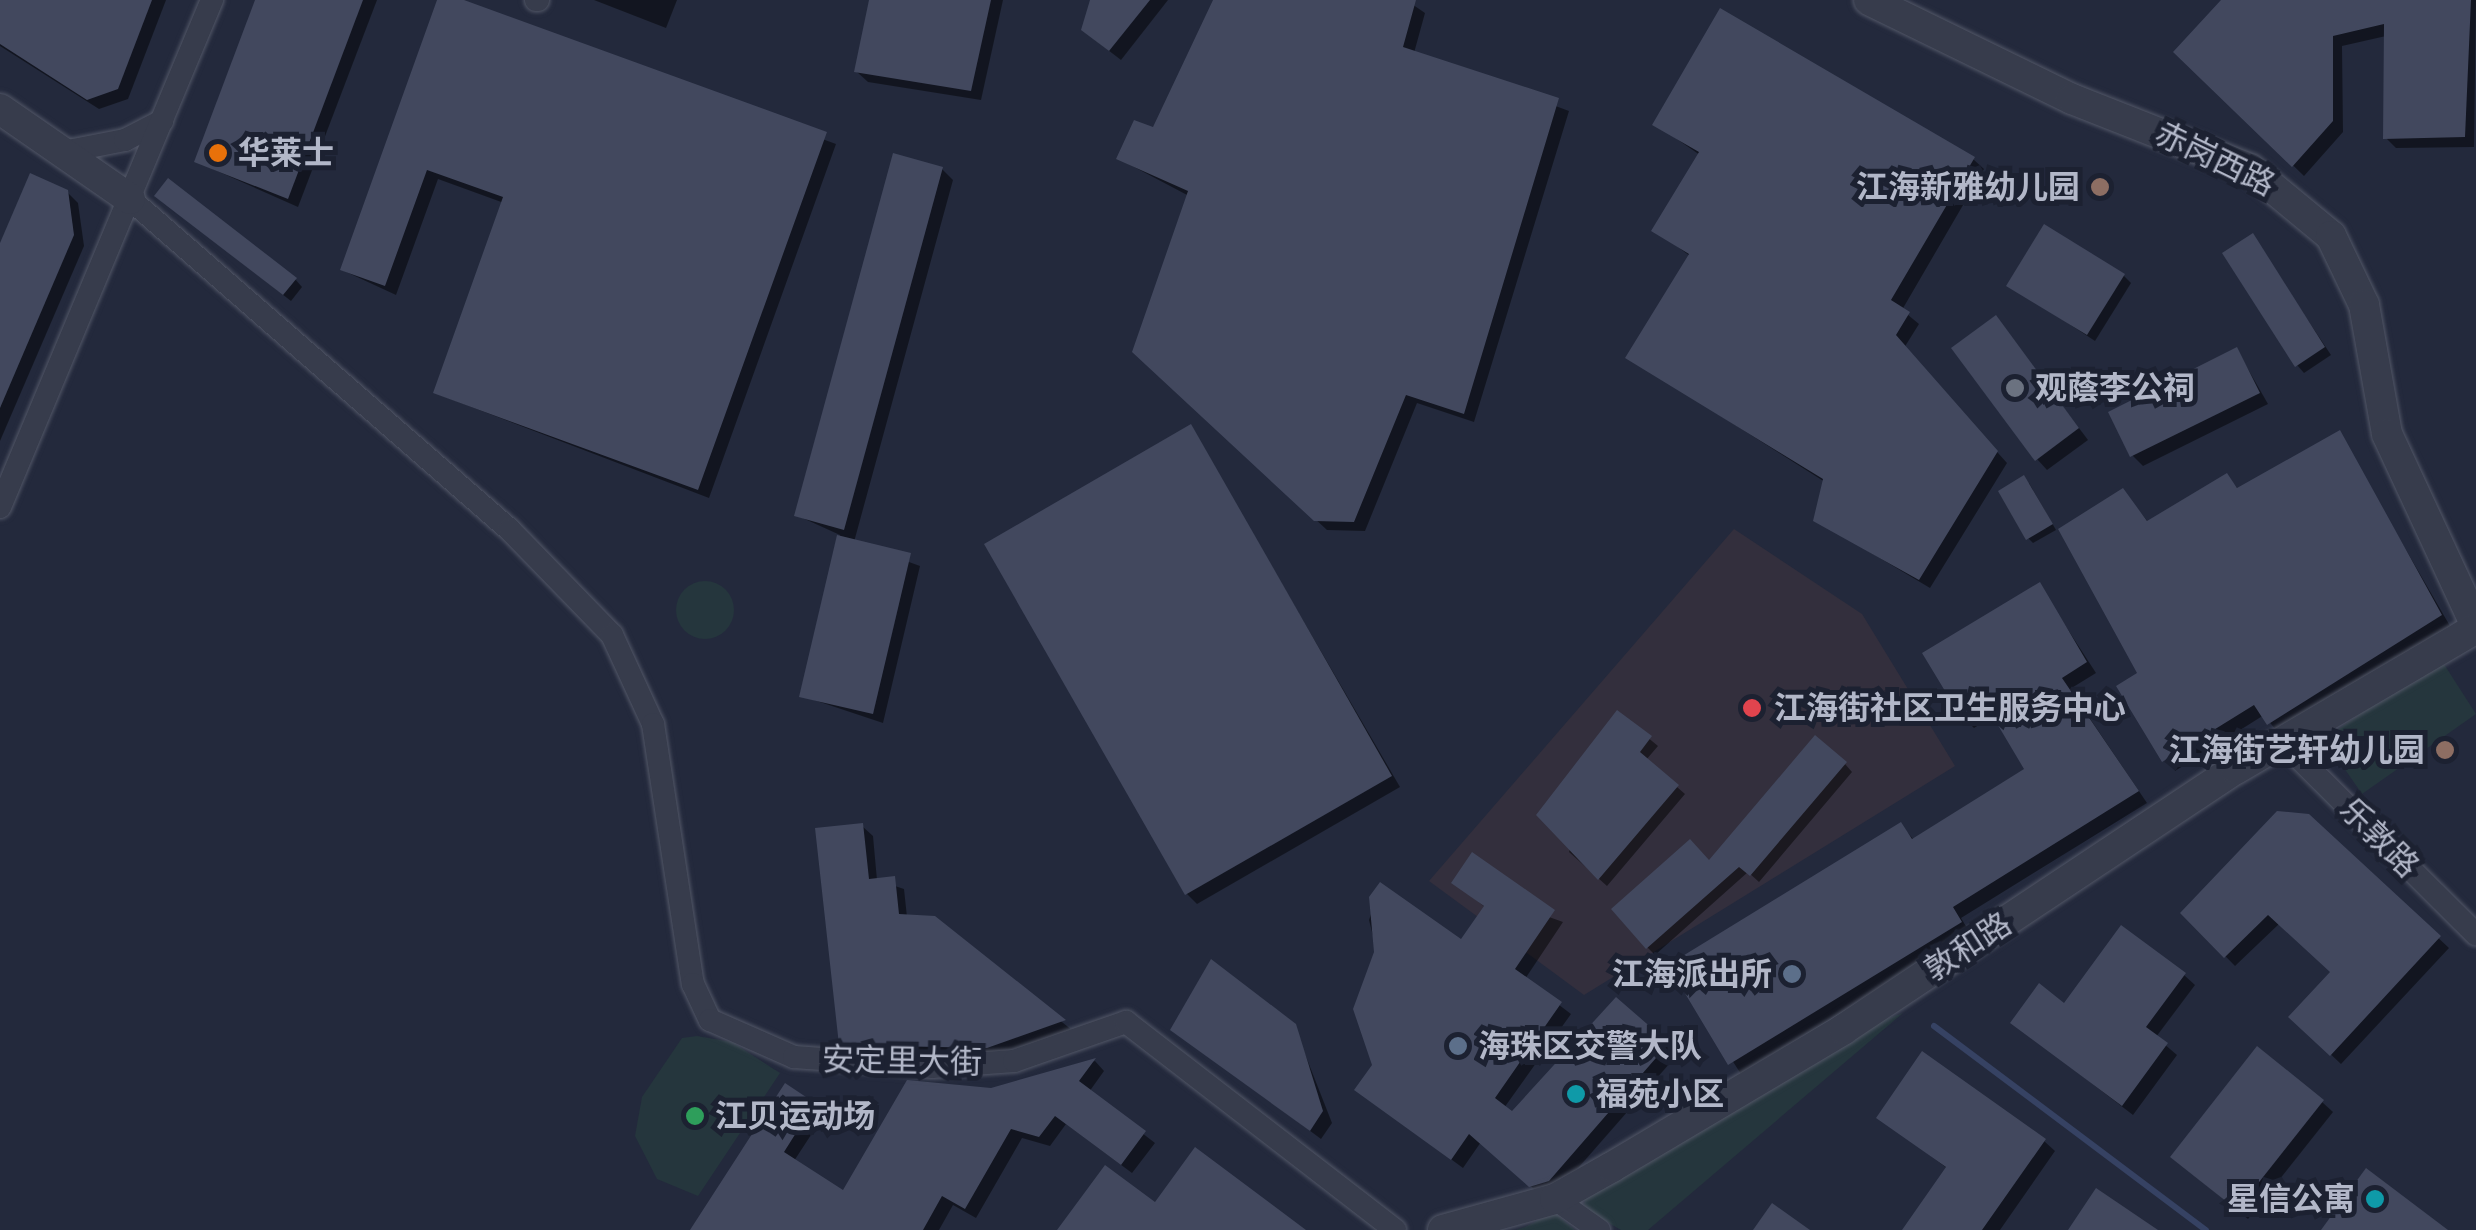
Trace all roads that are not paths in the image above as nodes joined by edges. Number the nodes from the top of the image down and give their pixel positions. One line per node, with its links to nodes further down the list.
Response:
1 (212, 0): 4 (street)
2 (1868, 0): 8 (street, 赤岗西路)
3 (0, 109): 5 (street)
4 (162, 121): 5 (street); 6 (street)
5 (63, 152): 6 (street)
6 (130, 199): 7 (street); 12 (street, 安定里大街)
7 (0, 507)
8 (2476, 627): 9 (street, 敦和路)
9 (2282, 741): 10 (street, 乐敦路); 11 (street, 敦和路)
10 (2476, 934)
11 (1555, 1199): 13 (street, 敦和路); 14 (street)
12 (1395, 1230)
13 (1443, 1230)
14 (1599, 1230)

